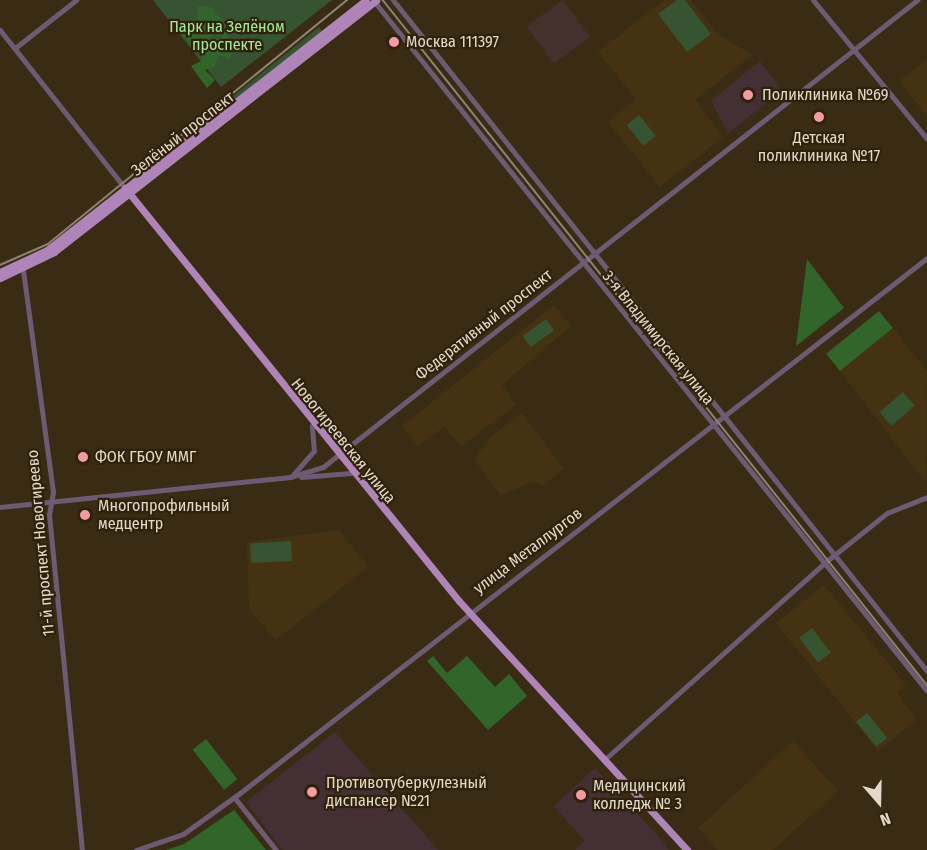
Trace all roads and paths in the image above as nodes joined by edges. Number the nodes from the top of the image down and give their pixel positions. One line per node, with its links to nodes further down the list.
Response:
1 (76, 0): 8 (street)
2 (366, 0): 11 (main road, Зелёный проспект)
3 (374, 0): 11 (main road, Зелёный проспект); 14 (street, 3-я Владимирская улица)
4 (393, 0): 12 (street, 3-я Владимирская улица)
5 (813, 0): 9 (street)
6 (917, 0): 9 (street, Федеративный проспект)
7 (0, 30): 8 (street, Новогиреевская улица)
8 (15, 48): 11 (street, Новогиреевская улица)
9 (854, 50): 10 (street); 12 (street, Федеративный проспект)
10 (927, 139)
11 (127, 191): 15 (main road, Зелёный проспект); 16 (main road, Зелёный проспект); 19 (main road, Новогиреевская улица)
12 (594, 255): 14 (street, Федеративный проспект); 18 (street, 3-я Владимирская улица)
13 (927, 258): 18 (street, улица Металлургов)
14 (582, 265): 20 (street, 3-я Владимирская улица); 21 (street, Федеративный проспект)
15 (23, 270): 17 (main road, Зелёный проспект); 25 (street, 11-й проспект Новогиреево)
16 (0, 272)
17 (0, 278)
18 (722, 419): 20 (street, улица Металлургов); 27 (street, 3-я Владимирская улица)
19 (312, 426): 21 (main road, Новогиреевская улица); 23 (street)
20 (712, 427): 28 (street, 3-я Владимирская улица); 29 (street, улица Металлургов)
21 (337, 456): 22 (main road, Новогиреевская улица); 23 (street, Федеративный проспект)
22 (351, 473): 23 (street); 29 (main road, Новогиреевская улица)
23 (290, 477): 25 (street, Федеративный проспект)
24 (927, 497): 27 (street)
25 (51, 502): 26 (street, Федеративный проспект); 34 (street, 11-й проспект Новогиреево)
26 (0, 507)
27 (834, 556): 28 (street); 30 (street, 3-я Владимирская улица)
28 (824, 564): 31 (street, 3-я Владимирская улица); 32 (street)
29 (469, 613): 32 (main road, Новогиреевская улица); 33 (street, улица Металлургов)
30 (927, 671)
31 (927, 691)
32 (604, 760): 37 (main road, Новогиреевская улица)
33 (234, 798): 35 (street, улица Металлургов); 36 (street)
34 (81, 850)
35 (136, 850)
36 (276, 850)
37 (687, 850)

